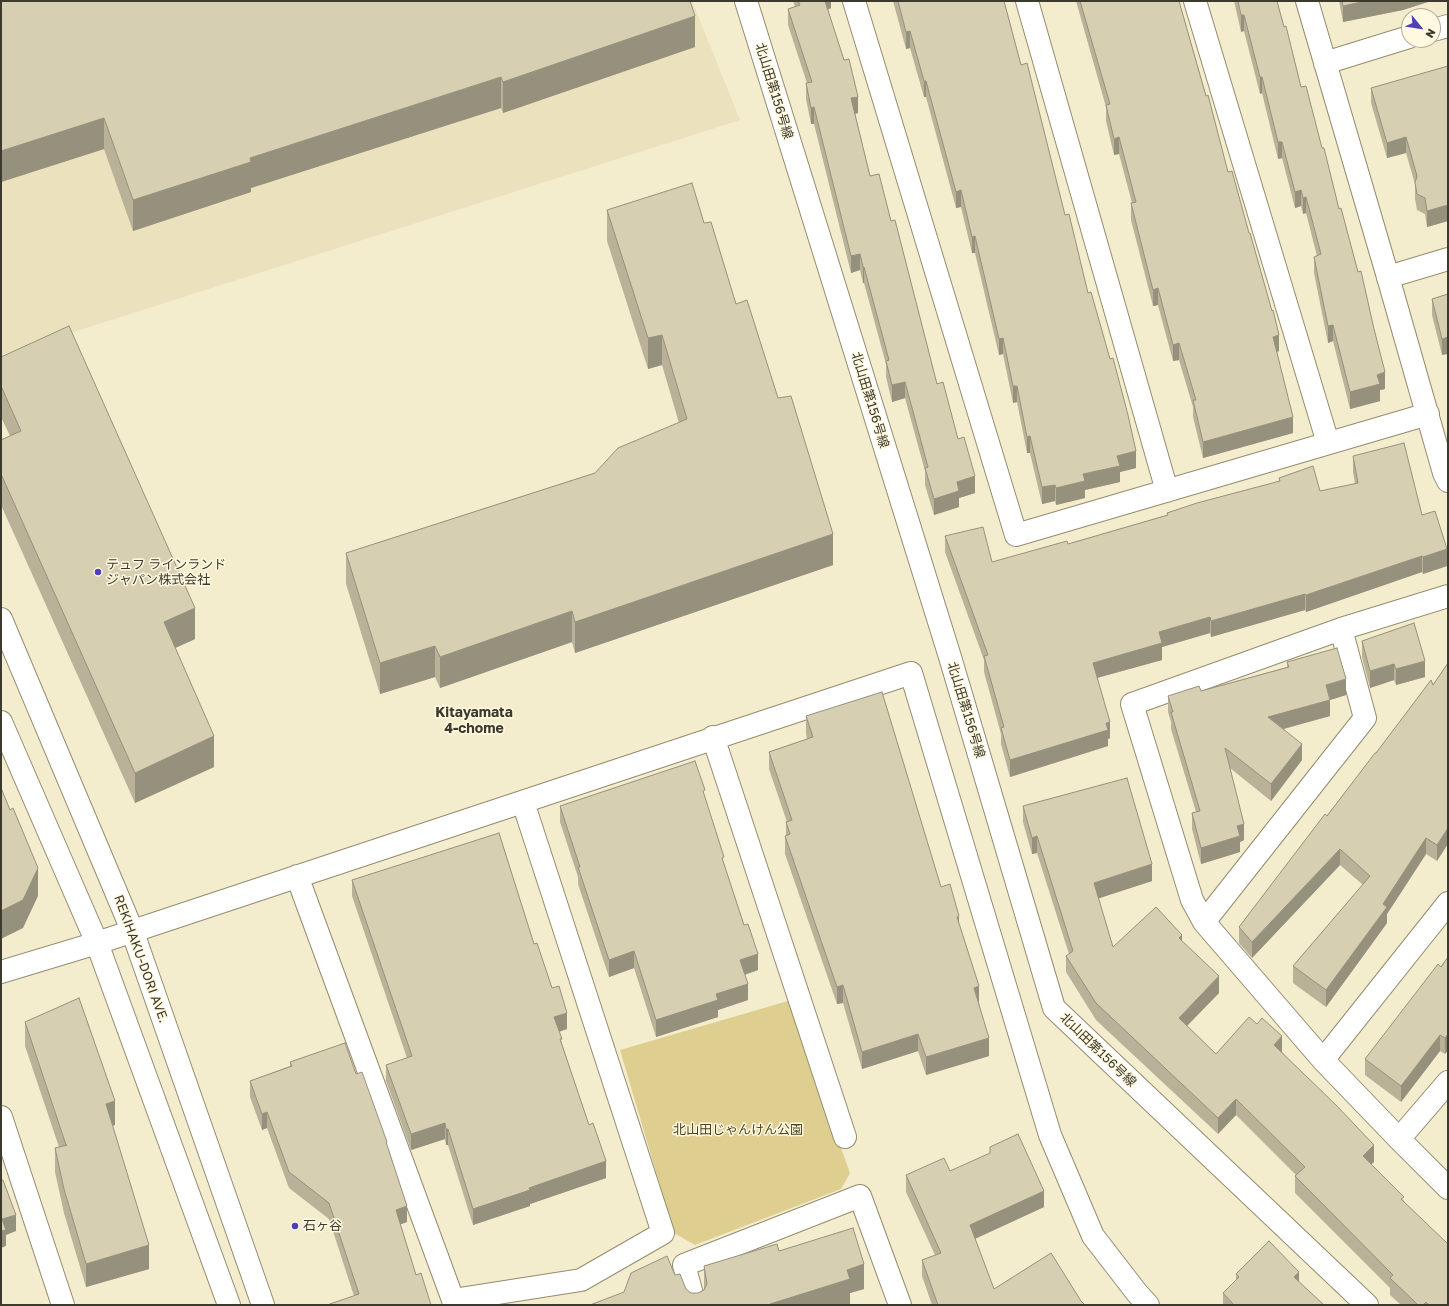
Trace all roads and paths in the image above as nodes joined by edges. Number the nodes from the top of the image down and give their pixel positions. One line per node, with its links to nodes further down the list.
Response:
1 (746, 1): 39 (street, 北山田第156号線)
2 (854, 1): 13 (street)
3 (1027, 1): 13 (street)
4 (1195, 1): 11 (street)
5 (1307, 1): 7 (street)
6 (1401, 40): 7 (street)
7 (1325, 63): 9 (street)
8 (1448, 259): 9 (street)
9 (1388, 277): 10 (street)
10 (1428, 414): 11 (street); 12 (street)
11 (1328, 443): 13 (street)
12 (1447, 475)
13 (1167, 491)
14 (1448, 596): 16 (street)
15 (1, 619): 23 (street, REKIHAKU-DORI AVE.)
16 (1341, 629): 22 (street); 22 (street)
17 (1, 722): 24 (street)
18 (713, 737): 19 (street); 29 (street); 38 (street)
19 (523, 802): 20 (street); 20 (street)
20 (297, 876): 23 (street)
21 (1448, 903): 26 (street)
22 (1204, 922): 26 (street)
23 (132, 930): 24 (street); 35 (street, REKIHAKU-DORI AVE.)
24 (97, 943): 25 (street); 34 (street)
25 (1, 972)
26 (1323, 1060): 30 (street)
27 (1448, 1082): 30 (street)
28 (1, 1117): 31 (street)
29 (845, 1137)
30 (1399, 1139): 32 (street)
31 (11, 1178): 33 (street)
32 (1448, 1188)
33 (62, 1305)
34 (229, 1305)
35 (263, 1305)
36 (695, 1305): 37 (street)
37 (900, 1305)
38 (1148, 1305)
39 (1367, 1305)

